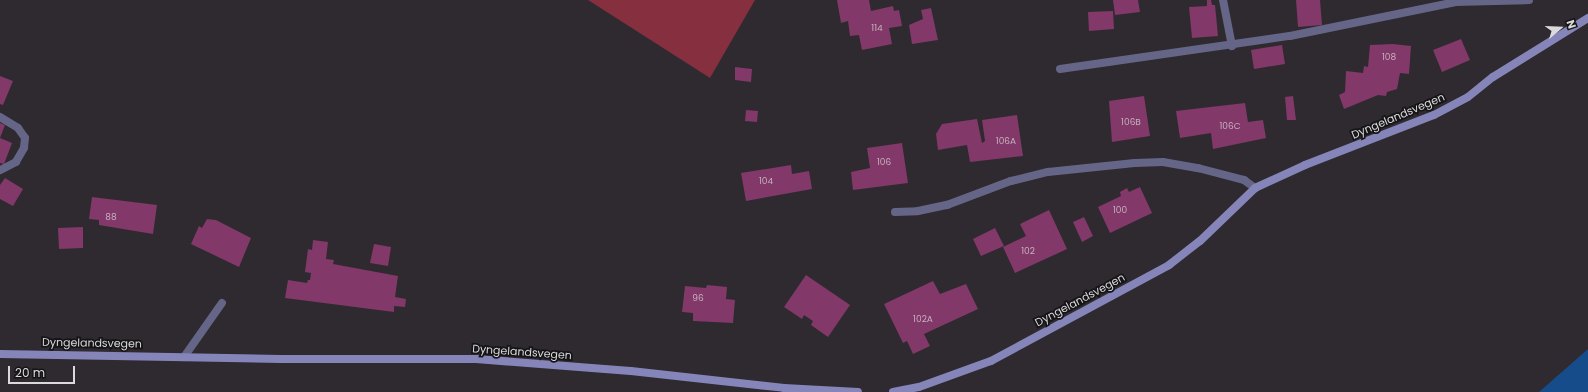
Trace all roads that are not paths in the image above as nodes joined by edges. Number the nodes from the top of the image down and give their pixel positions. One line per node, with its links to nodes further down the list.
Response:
1 (1223, 0): 4 (street)
2 (1529, 0): 4 (street)
3 (1586, 22): 8 (street, Dyngelandsvegen)
4 (1232, 46): 5 (street)
5 (1060, 69)
6 (0, 117): 7 (street)
7 (0, 170)
8 (1255, 188): 9 (street); 14 (street, Dyngelandsvegen)
9 (895, 212)
10 (222, 303): 12 (street)
11 (0, 354): 12 (street, Dyngelandsvegen)
12 (184, 357): 13 (street, Dyngelandsvegen)
13 (858, 392)
14 (893, 392)

